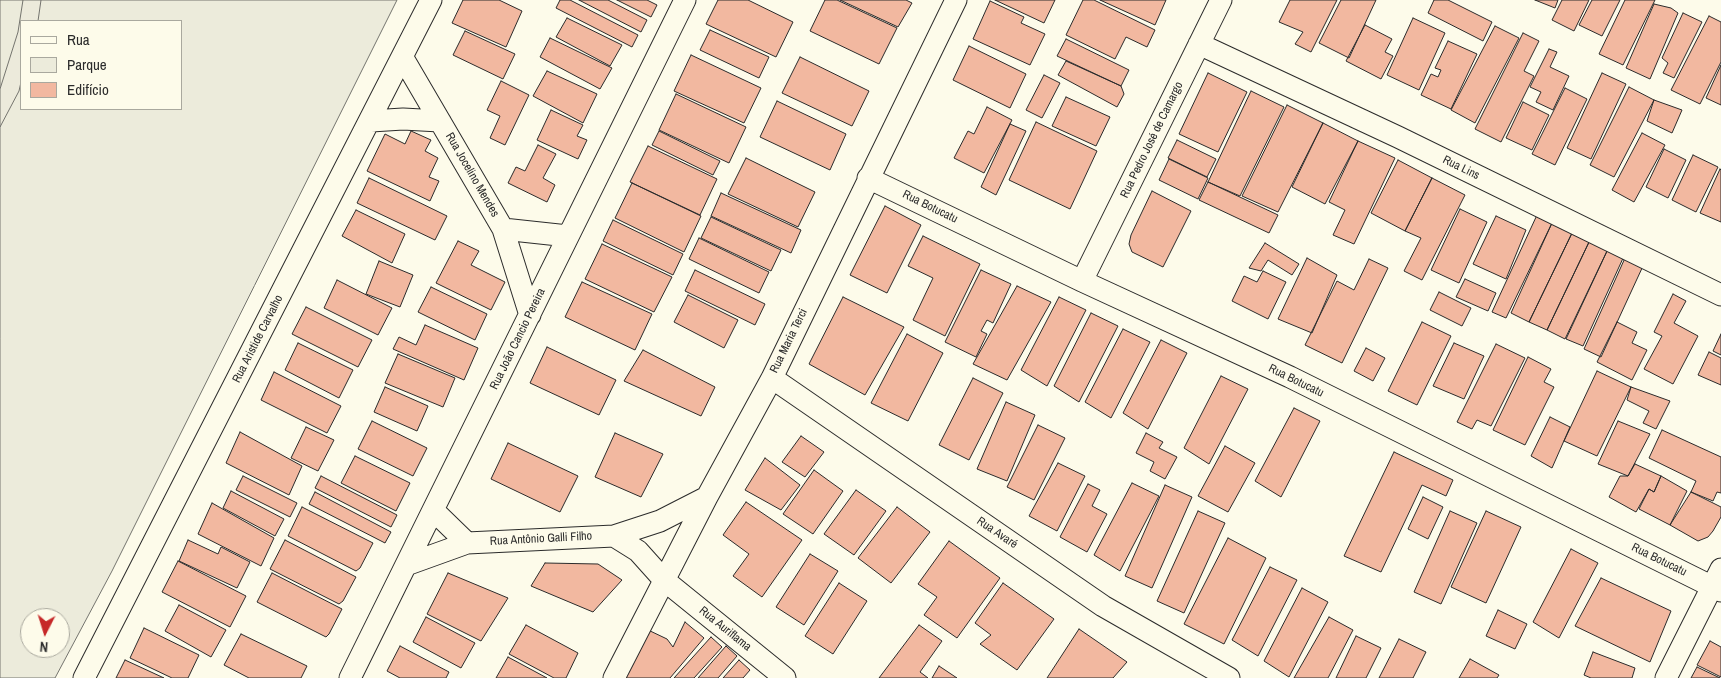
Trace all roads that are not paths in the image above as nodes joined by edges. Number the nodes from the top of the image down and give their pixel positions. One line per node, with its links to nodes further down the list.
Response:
1 (431, 0): 6 (street, Rua Aristide Carvalho)
2 (685, 0): 11 (street, Rua João Cancio Pereira)
3 (956, 0): 9 (street, Rua Maria Terci)
4 (1221, 0): 5 (street, Rua Pedro José de Camargo)
5 (1199, 44): 12 (street, Rua Pedro José de Camargo); 13 (street, Rua Lins)
6 (402, 58): 7 (street, Rua Aristide Carvalho); 8 (street, Rua Jocelino Mendes)
7 (371, 121): 8 (street, Rua Jocelino Mendes); 23 (street, Rua Aristide Carvalho)
8 (440, 122): 10 (street, Rua Jocelino Mendes)
9 (868, 178): 12 (street, Rua Botucatu); 15 (street, Rua Maria Terci)
10 (503, 229): 11 (street, Rua Jocelino Mendes); 14 (street, Rua Jocelino Mendes)
11 (568, 236): 14 (street, Rua João Cancio Pereira)
12 (1082, 281): 22 (street, Rua Botucatu)
13 (1721, 295)
14 (530, 315): 17 (street, Rua João Cancio Pereira)
15 (772, 378): 16 (street, Rua Maria Terci); 27 (street, Rua Avaré)
16 (707, 497): 18 (street, Rua Antônio Galli Filho); 21 (street, Rua Maria Terci)
17 (433, 510): 19 (street); 20 (street, Rua João Cancio Pereira)
18 (614, 536): 19 (street, Rua Antônio Galli Filho); 21 (street)
19 (467, 543): 20 (street, Rua Antônio Galli Filho)
20 (406, 565): 24 (street, Rua João Cancio Pereira)
21 (664, 580): 25 (street, Rua Maria Terci); 26 (street, Rua Auriflama)
22 (1718, 582): 28 (street)
23 (84, 678)
24 (350, 678)
25 (614, 678)
26 (785, 678)
27 (1229, 678)
28 (1666, 678)

